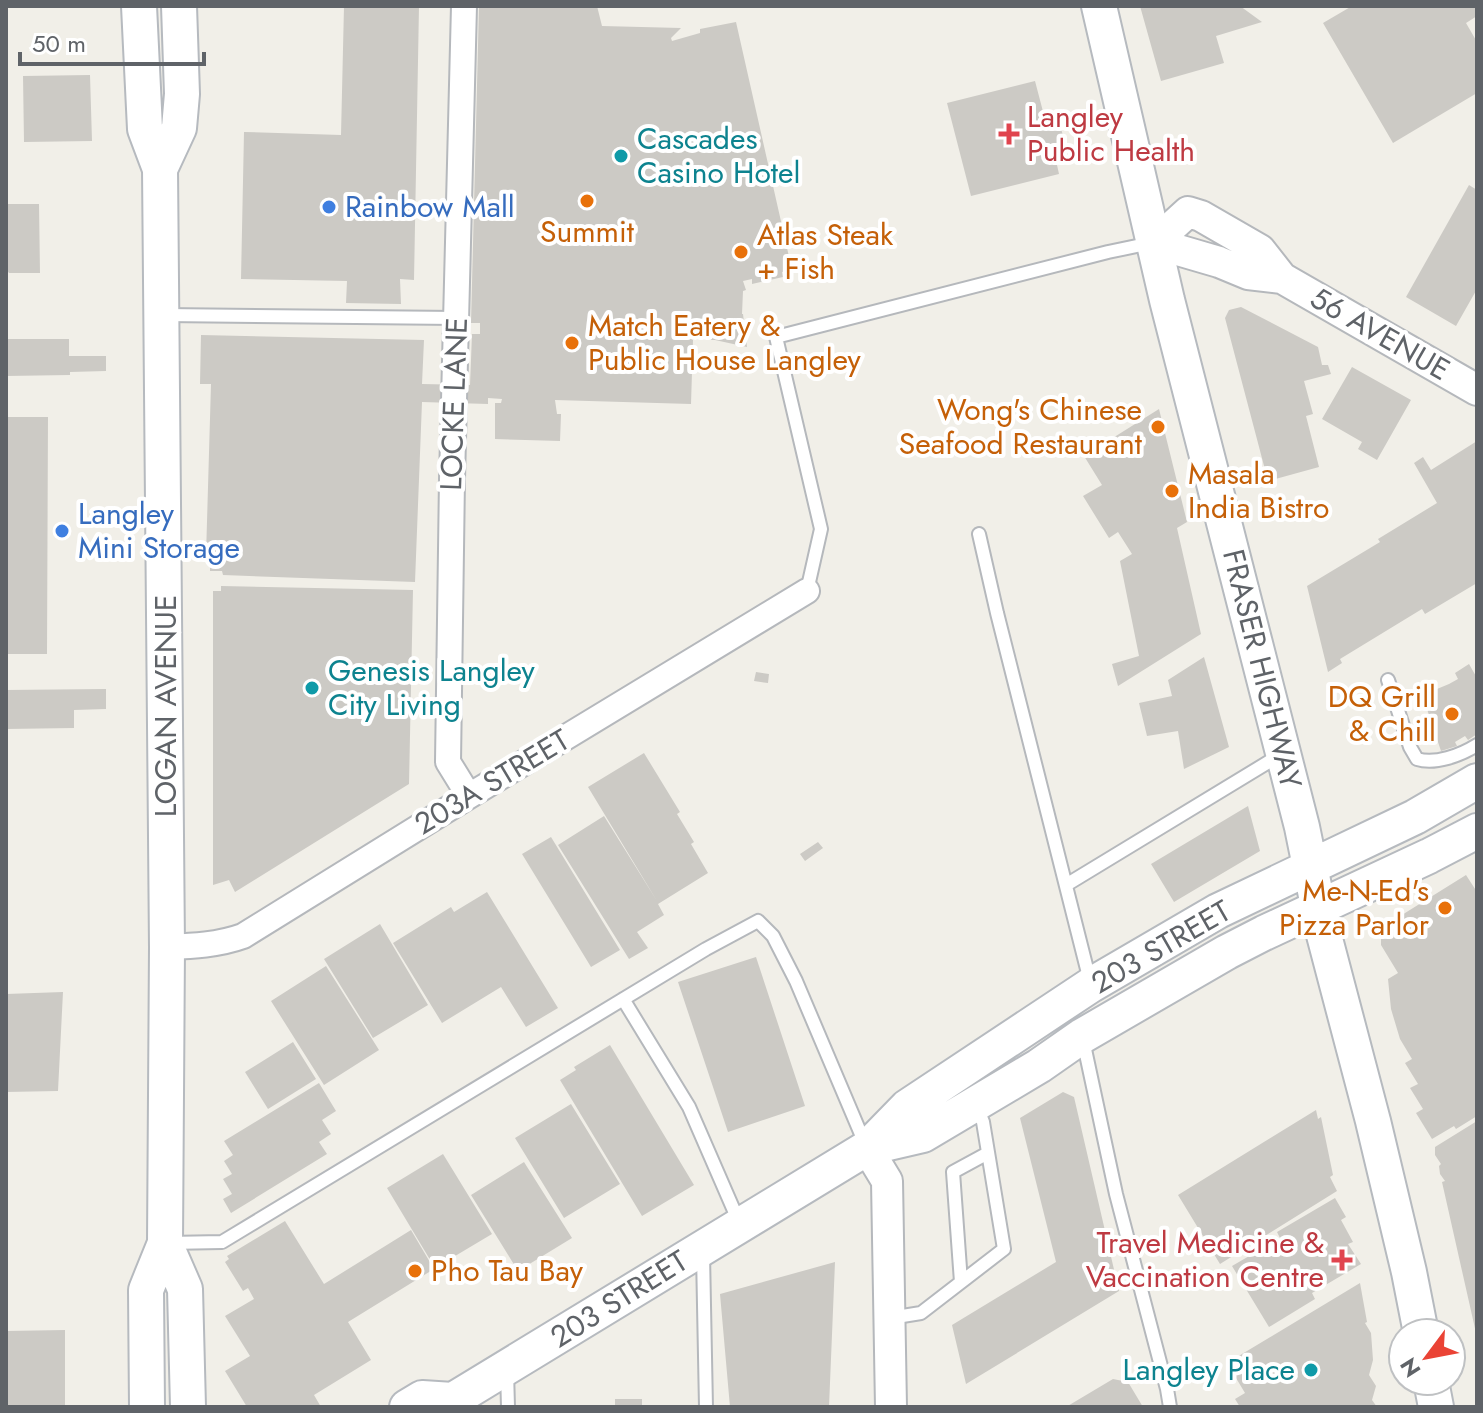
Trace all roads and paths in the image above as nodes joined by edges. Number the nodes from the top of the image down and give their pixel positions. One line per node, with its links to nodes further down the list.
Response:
1 (139, 6): 5 (main road, LOGAN AVENUE)
2 (179, 6): 5 (main road, LOGAN AVENUE)
3 (464, 6): 8 (street, LOCKE LANE)
4 (1099, 6): 6 (main road, FRASER HIGHWAY)
5 (160, 169): 7 (main road, LOGAN AVENUE)
6 (1154, 243): 9 (street, 56 AVENUE); 11 (lane); 14 (main road, FRASER HIGHWAY)
7 (162, 315): 8 (lane); 21 (main road, LOGAN AVENUE)
8 (457, 318): 16 (street, LOCKE LANE)
9 (1477, 390)
10 (979, 534): 19 (lane)
11 (807, 591): 16 (street, 203A STREET)
12 (1388, 680): 13 (lane)
13 (1477, 745)
14 (1283, 753): 18 (main road, FRASER HIGHWAY); 19 (lane)
15 (1477, 781): 18 (main road, 203 STREET)
16 (469, 796): 21 (street, 203A STREET)
17 (1477, 831): 20 (main road, 203 STREET)
18 (1310, 868): 20 (main road, FRASER HIGHWAY); 22 (main road, 203 STREET)
19 (1066, 885): 22 (lane)
20 (1319, 907): 24 (main road, 203 STREET); 32 (main road, FRASER HIGHWAY)
21 (167, 947): 29 (main road, LOGAN AVENUE)
22 (1091, 985): 26 (main road, 203 STREET)
23 (623, 999): 26 (lane); 28 (lane); 29 (lane)
24 (1082, 1036): 25 (main road, 203 STREET); 42 (lane)
25 (976, 1104): 26 (main road, 203 STREET); 27 (lane)
26 (867, 1148): 28 (main road, 203 STREET); 33 (street)
27 (988, 1153): 31 (lane); 31 (lane)
28 (740, 1225): 30 (main road, 203 STREET)
29 (165, 1243): 36 (main road, LOGAN AVENUE); 37 (main road, LOGAN AVENUE)
30 (703, 1248): 34 (main road, 203 STREET); 40 (lane)
31 (961, 1282): 33 (lane)
32 (1418, 1317)
33 (890, 1318): 41 (street)
34 (507, 1368): 35 (main road, 203 STREET); 39 (lane)
35 (451, 1404): 38 (main road, 203 STREET)
36 (147, 1407)
37 (188, 1407)
38 (407, 1407)
39 (508, 1407)
40 (706, 1407)
41 (891, 1407)
42 (1170, 1407)

